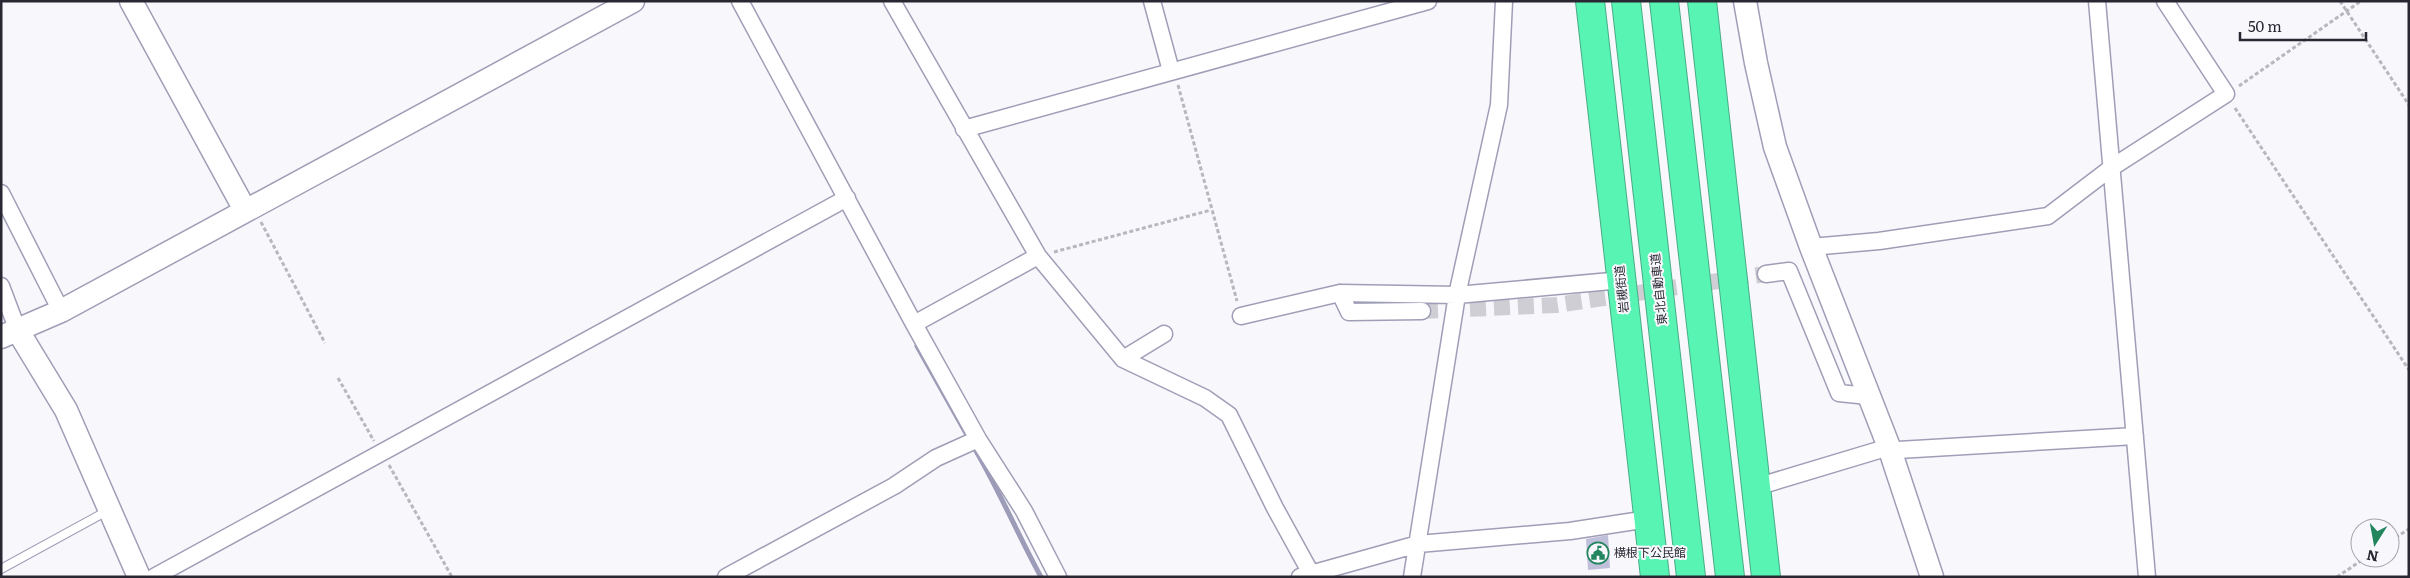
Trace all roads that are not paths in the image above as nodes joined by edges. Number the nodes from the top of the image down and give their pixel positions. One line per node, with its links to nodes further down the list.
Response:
1 (131, 1): 20 (street)
2 (633, 1): 20 (street)
3 (740, 1): 19 (street)
4 (892, 1): 16 (street)
5 (1152, 1): 15 (street)
6 (1428, 1): 15 (street)
7 (1504, 1): 27 (street)
8 (1590, 1): 24 (highway, 岩槻街道)
9 (1626, 1): 51 (highway, 東北自動車道)
10 (1664, 1): 52 (highway)
11 (1702, 1): 39 (highway)
12 (1745, 1): 21 (street)
13 (2097, 1): 17 (street)
14 (2165, 1): 17 (street)
15 (1173, 71): 16 (street)
16 (964, 129): 22 (street)
17 (2111, 168): 21 (street); 36 (street)
18 (1, 193): 28 (street)
19 (847, 198): 31 (street); 46 (street)
20 (249, 208): 28 (street)
21 (1811, 247): 35 (street)
22 (1038, 256): 31 (street); 34 (street)
23 (1766, 274): 35 (street)
24 (1622, 280): 27 (street); 41 (highway, 岩槻街道)
25 (1, 286): 32 (street)
26 (1340, 293): 27 (street); 29 (street); 30 (street)
27 (1457, 295): 42 (street)
28 (61, 311): 32 (street)
29 (1422, 311)
30 (1241, 316)
31 (914, 324): 37 (street)
32 (10, 334): 40 (street)
33 (1164, 334): 34 (street)
34 (1123, 359): 44 (street)
35 (1868, 396): 38 (street)
36 (2135, 436): 38 (street); 55 (street)
37 (978, 439): 47 (street); 48 (street)
38 (1890, 446): 39 (street); 54 (street)
39 (1756, 487): 53 (highway)
40 (110, 509): 43 (lane); 45 (street)
41 (1648, 519): 42 (street); 50 (highway, 岩槻街道)
42 (1418, 544): 44 (street); 49 (street)
43 (1, 569)
44 (1308, 575)
45 (139, 577)
46 (154, 577)
47 (726, 577)
48 (1058, 577)
49 (1412, 577)
50 (1655, 577)
51 (1691, 577)
52 (1730, 577)
53 (1766, 577)
54 (1932, 577)
55 (2147, 577)

